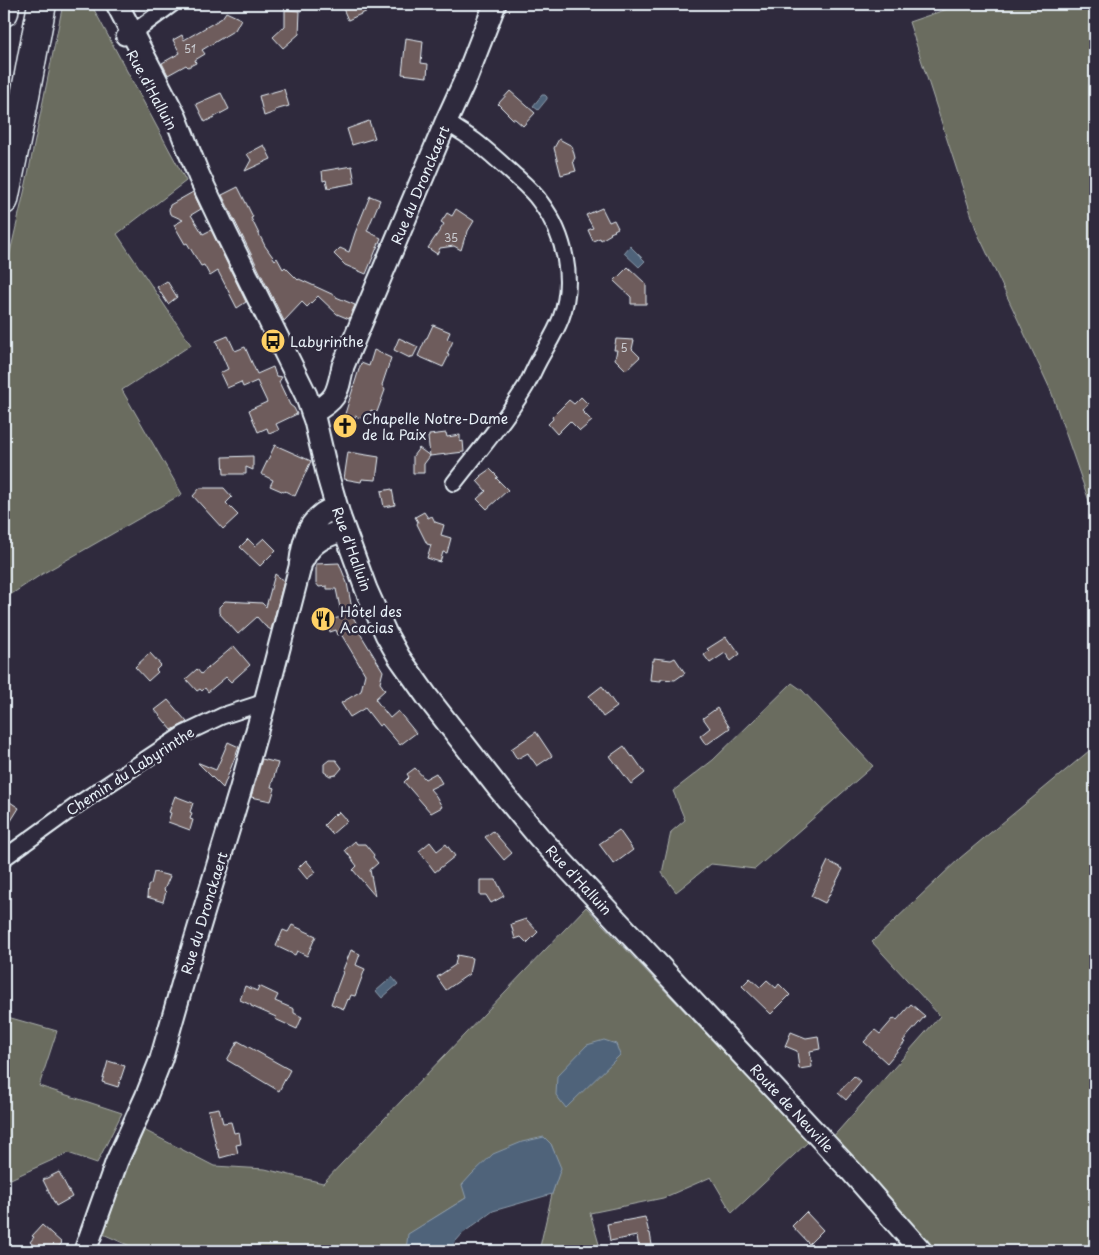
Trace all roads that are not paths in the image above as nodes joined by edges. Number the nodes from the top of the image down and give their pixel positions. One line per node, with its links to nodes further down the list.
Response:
1 (5, 4): 7 (highway)
2 (42, 4): 10 (highway)
3 (104, 4): 8 (main road, Rue d'Halluin)
4 (118, 4): 8 (main road, Rue d'Halluin)
5 (172, 4): 8 (street)
6 (495, 4): 9 (main road, Rue du Dronckaert)
7 (4, 12)
8 (128, 35): 12 (main road, Rue d'Halluin)
9 (446, 122): 11 (main road, Rue du Dronckaert); 14 (street)
10 (4, 200)
11 (343, 366): 12 (main road, Rue du Dronckaert); 13 (main road, Rue du Dronckaert)
12 (304, 390): 13 (main road, Rue d'Halluin)
13 (312, 413): 15 (main road, Rue d'Halluin)
14 (454, 483)
15 (336, 507): 16 (main road, Rue d'Halluin); 17 (main road, Rue du Dronckaert)
16 (344, 530): 17 (main road, Rue du Dronckaert); 20 (main road, Rue d'Halluin)
17 (300, 567): 18 (main road, Rue du Dronckaert)
18 (265, 702): 19 (street, Chemin du Labyrinthe); 21 (main road, Rue du Dronckaert)
19 (4, 858)
20 (661, 968): 22 (main road, Route de Neuville)
21 (85, 1251)
22 (921, 1251)

